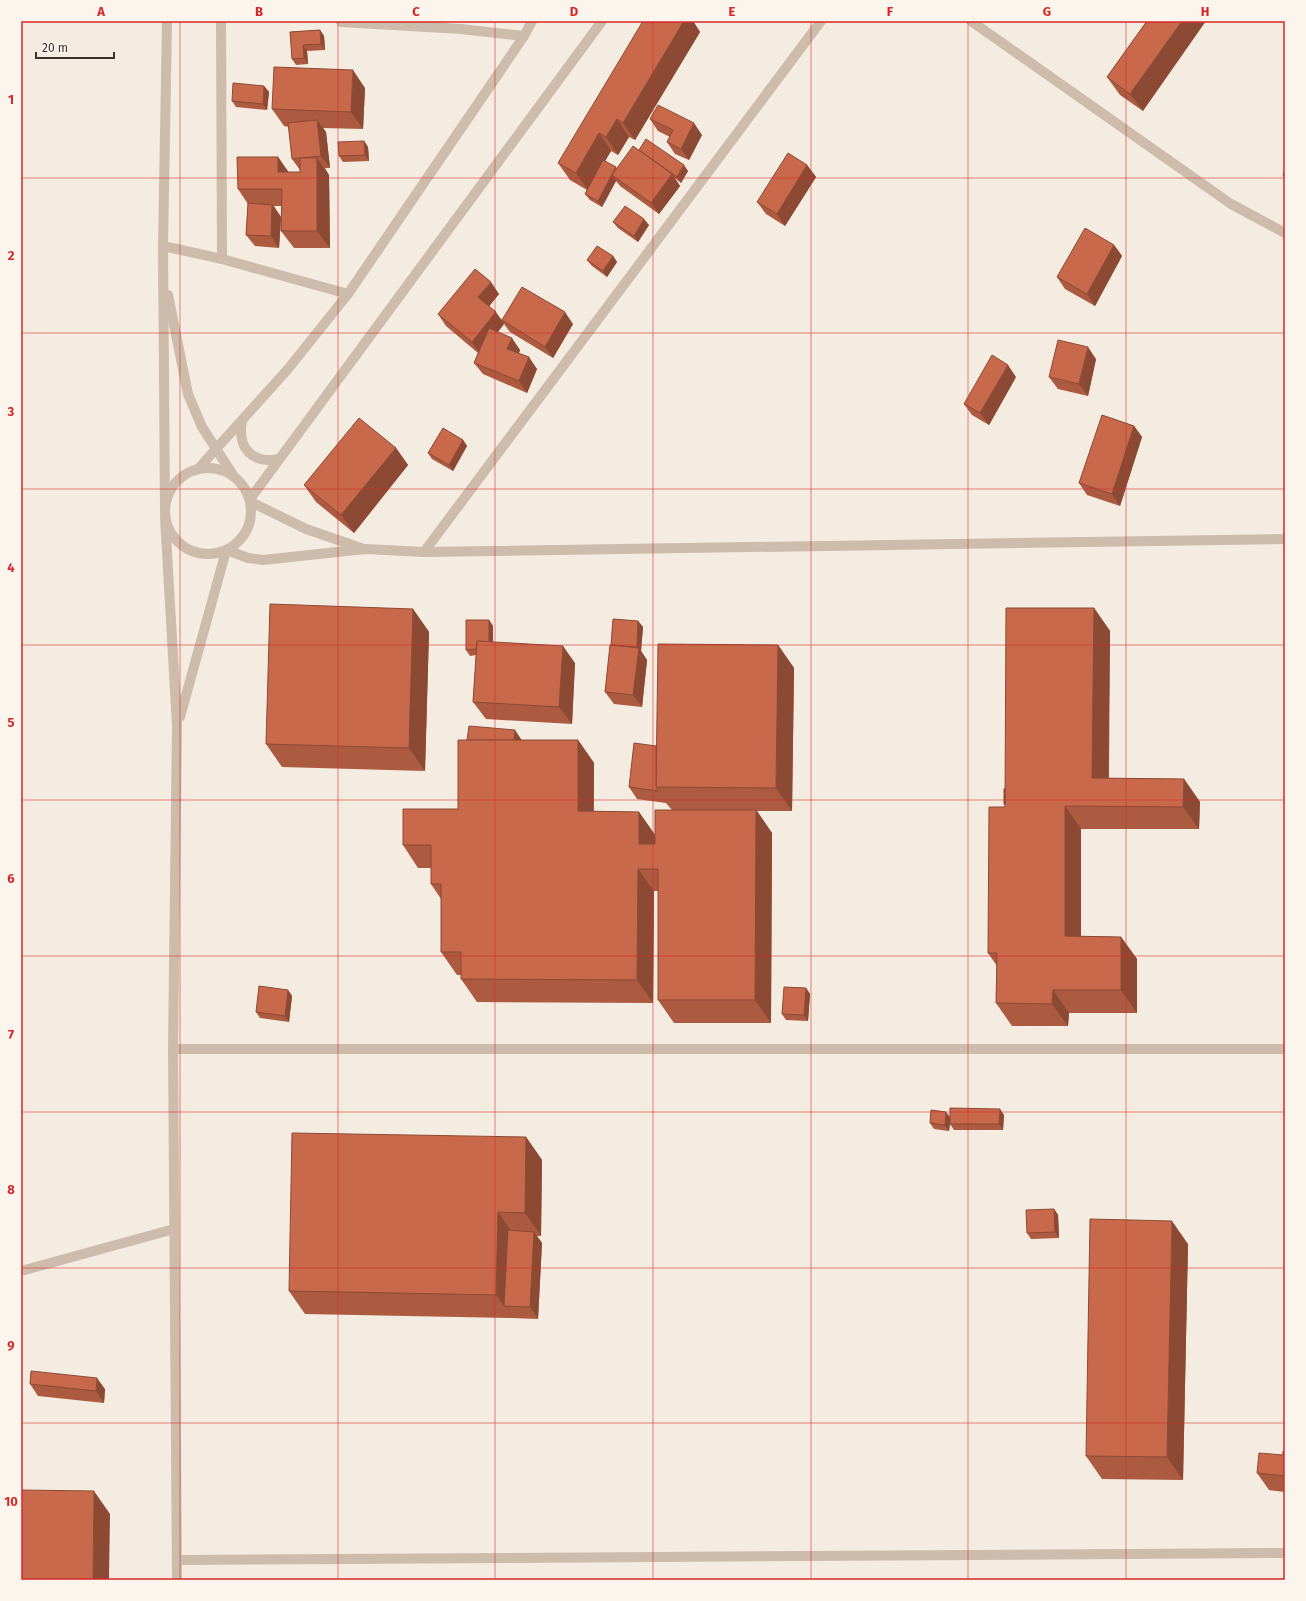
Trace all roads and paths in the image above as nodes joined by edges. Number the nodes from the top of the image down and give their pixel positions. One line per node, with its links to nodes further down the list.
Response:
1 (167, 21): 11 (street)
2 (221, 21): 12 (street)
3 (532, 21): 9 (street)
4 (602, 21): 17 (street)
5 (821, 21): 25 (street)
6 (971, 21): 10 (street)
7 (341, 22): 8 (street)
8 (461, 25): 9 (street)
9 (524, 36): 14 (street)
10 (1285, 233)
11 (163, 246): 12 (street); 13 (street)
12 (222, 259): 14 (street)
13 (164, 270): 16 (street); 21 (street)
14 (348, 294): 15 (street)
15 (242, 421): 16 (street); 17 (street)
16 (217, 449): 18 (street); 19 (street)
17 (279, 459): 20 (street)
18 (198, 469): 19 (street); 21 (street)
19 (233, 476): 20 (street)
20 (250, 500): 23 (street); 24 (street)
21 (165, 513): 24 (street); 26 (street)
22 (1285, 539): 25 (street)
23 (365, 549): 24 (street); 25 (street)
24 (226, 551): 26 (street)
25 (424, 552)
26 (177, 725): 27 (street)
27 (174, 1049): 28 (street); 29 (street)
28 (1285, 1049)
29 (174, 1229): 30 (street); 32 (street)
30 (21, 1271)
31 (1285, 1553): 32 (street)
32 (177, 1560): 33 (street)
33 (177, 1580)

